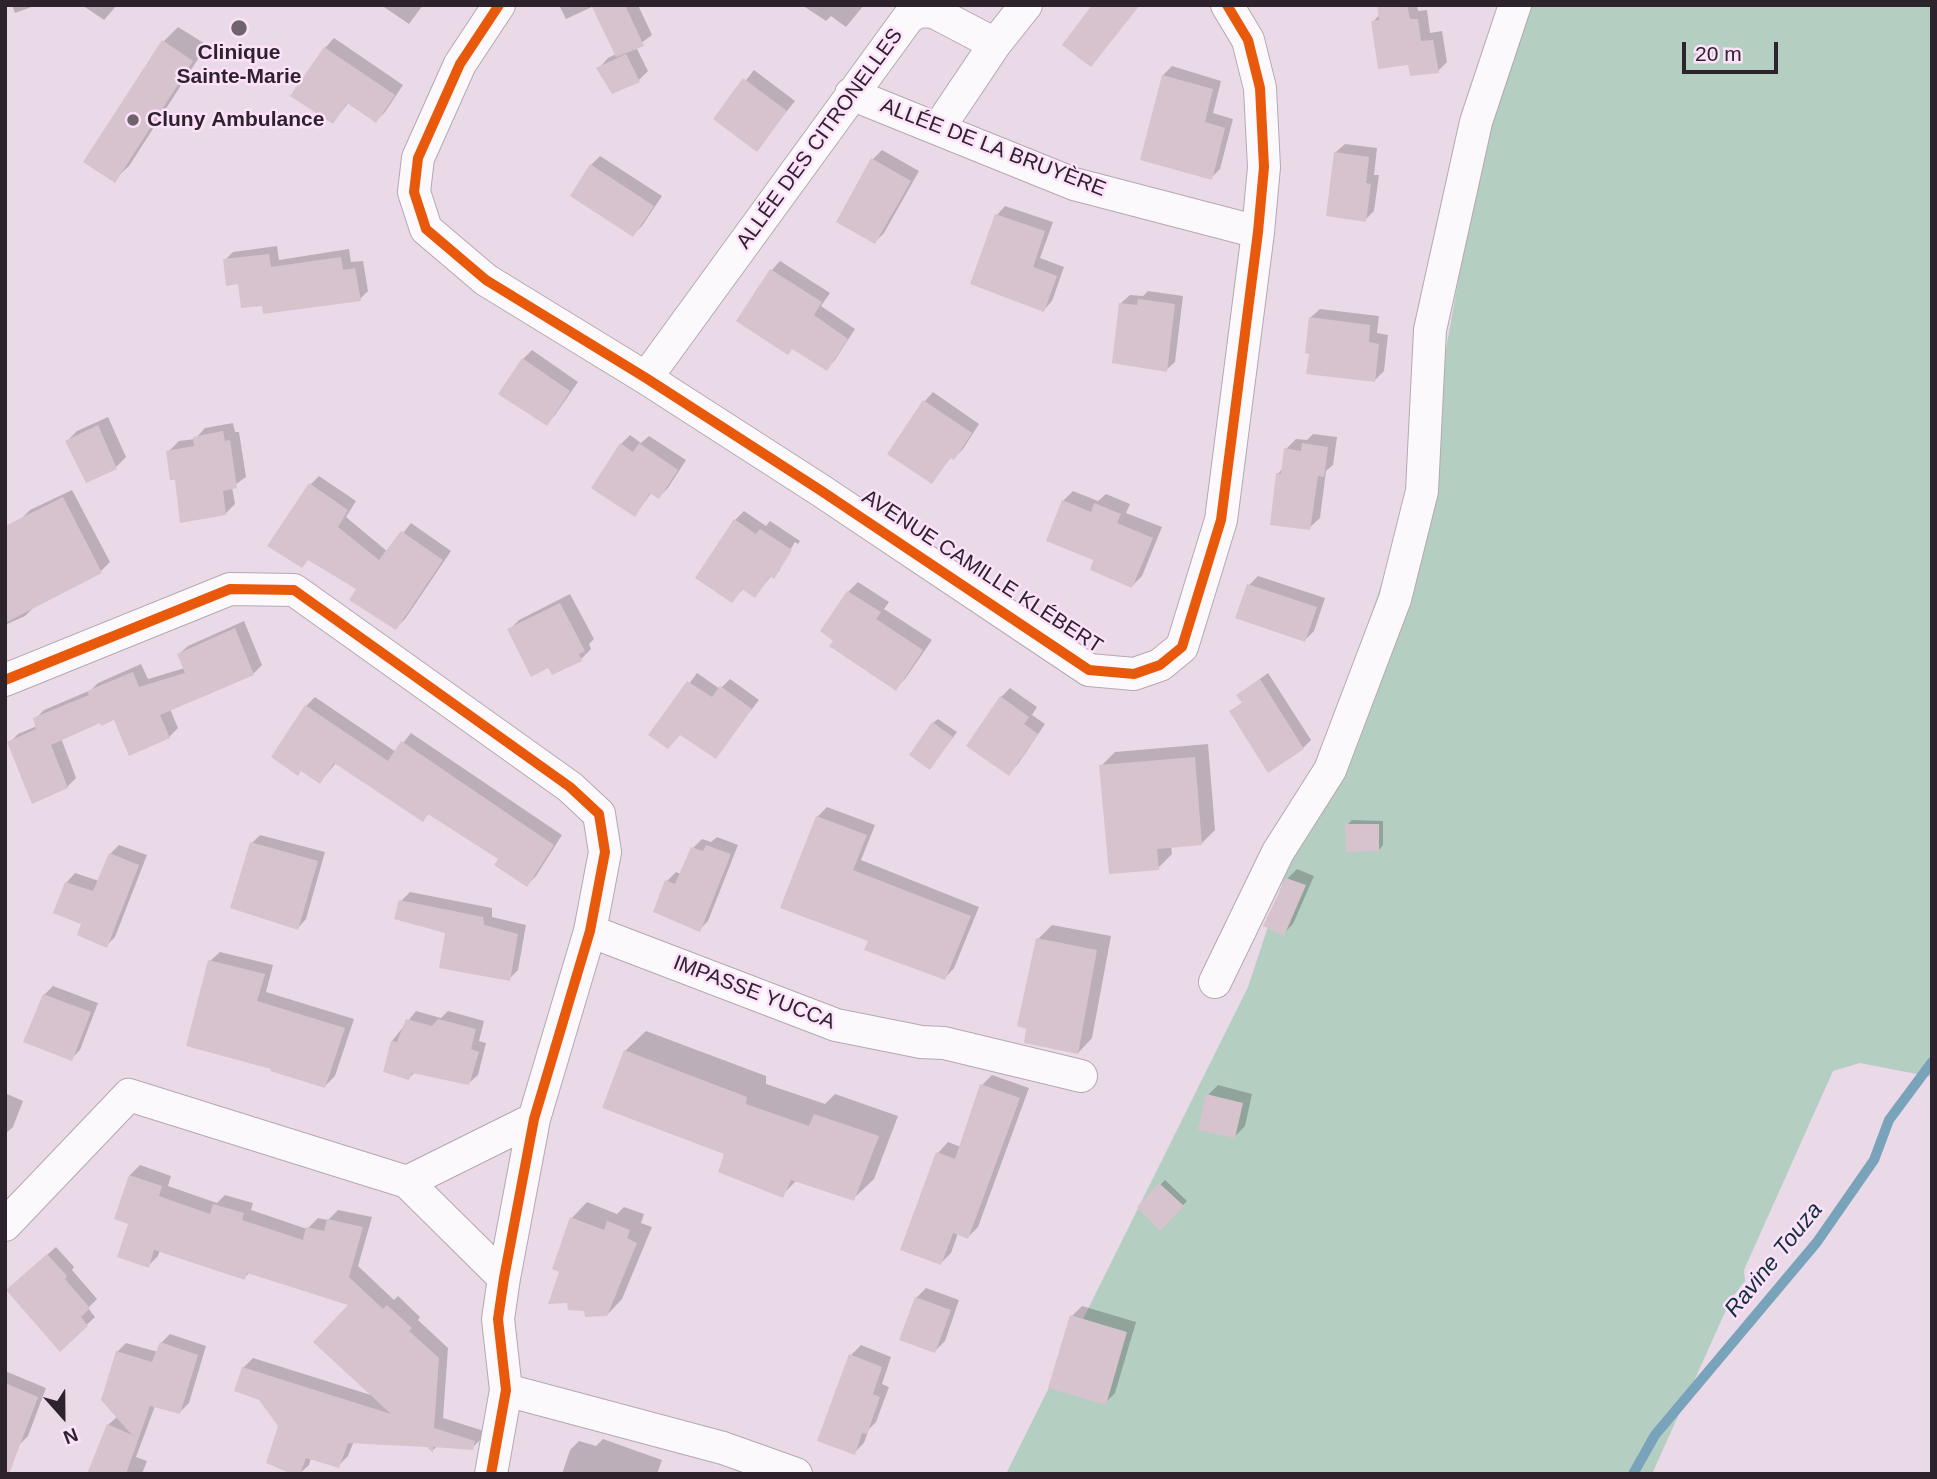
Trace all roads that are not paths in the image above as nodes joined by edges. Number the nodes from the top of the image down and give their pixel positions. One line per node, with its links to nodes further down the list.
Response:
1 (499, 5): 9 (street, AVENUE CAMILLE KLÉBERT)
2 (1026, 5): 5 (street)
3 (1227, 5): 8 (street, AVENUE CAMILLE KLÉBERT)
4 (1515, 5): 12 (street)
5 (995, 44): 6 (street, ALLÉE DES CITRONELLES); 7 (street)
6 (851, 94): 7 (street, ALLÉE DE LA BRUYÈRE); 9 (street, ALLÉE DES CITRONELLES)
7 (938, 129): 8 (street, ALLÉE DE LA BRUYÈRE)
8 (1258, 232): 9 (street, AVENUE CAMILLE KLÉBERT)
9 (646, 378)
10 (5, 680): 11 (street)
11 (590, 931): 13 (street, IMPASSE YUCCA); 14 (street)
12 (1216, 982)
13 (1081, 1076)
14 (534, 1119): 15 (street); 17 (street)
15 (407, 1182): 16 (street); 17 (street)
16 (5, 1225)
17 (504, 1278): 18 (street)
18 (506, 1390): 19 (street); 20 (street)
19 (491, 1474)
20 (796, 1474)

